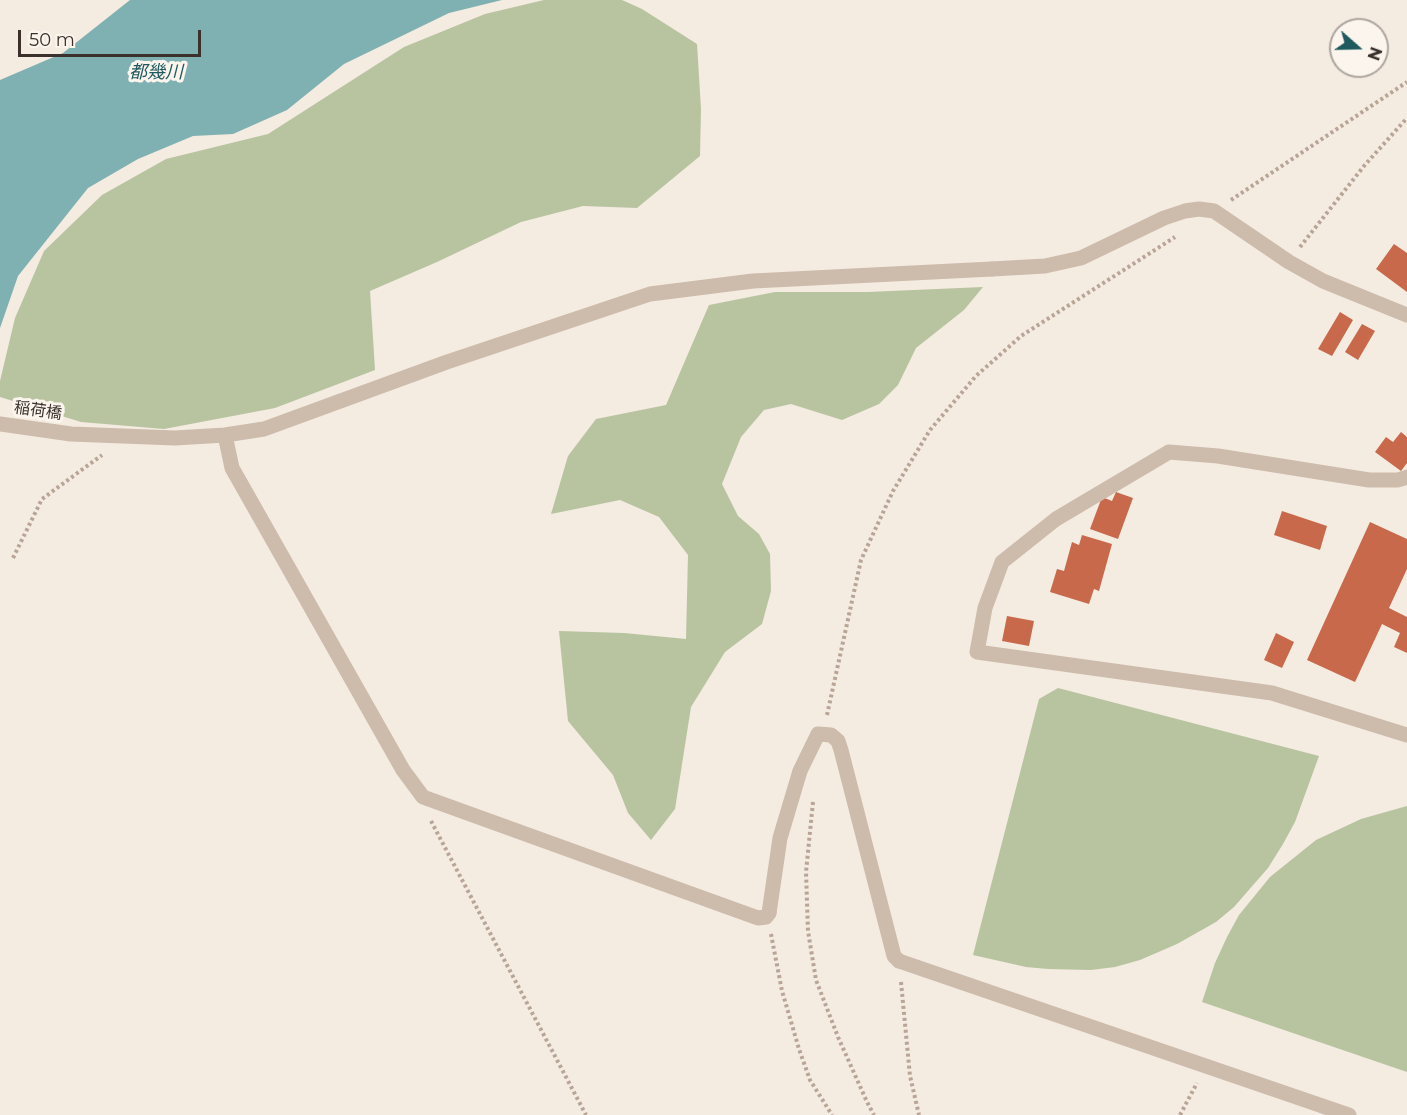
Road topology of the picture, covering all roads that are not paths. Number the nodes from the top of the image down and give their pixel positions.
1 (1407, 315) edge
2 (0, 424) edge
3 (225, 435) junction
4 (1407, 477) edge
5 (1407, 735) edge
6 (1349, 1115) edge

1 - 3 street, 稲荷橋
2 - 3 street, 稲荷橋
3 - 6 street
4 - 5 street

